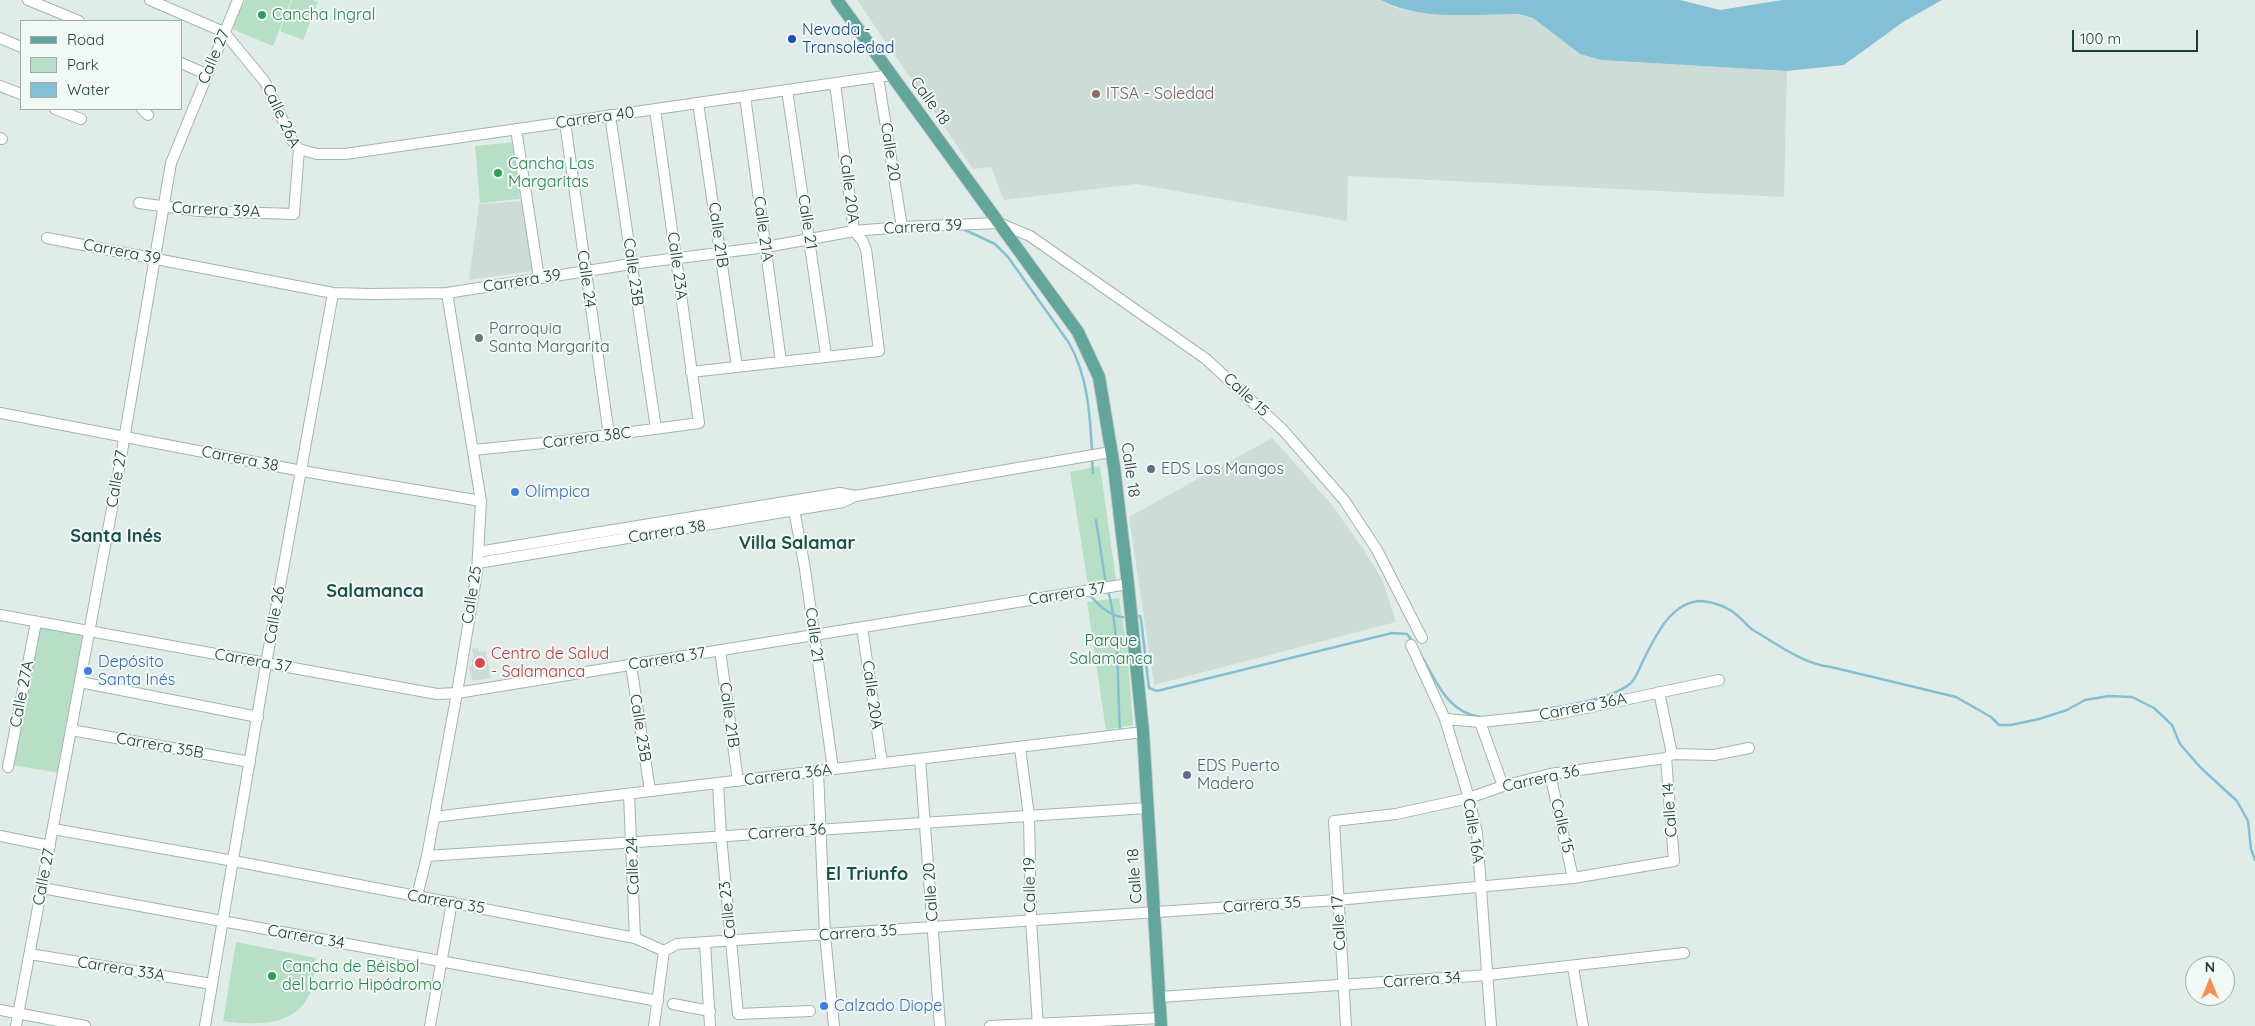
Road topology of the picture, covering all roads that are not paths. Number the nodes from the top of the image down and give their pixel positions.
1 (28, 0) edge
2 (150, 0) edge
3 (238, 0) edge
4 (837, 0) edge
5 (77, 20) edge
6 (224, 32) junction
7 (0, 38) edge
8 (20, 47) edge
9 (182, 63) edge
10 (206, 74) junction
11 (891, 75) junction
12 (878, 77) junction
13 (835, 83) junction
14 (0, 86) edge
15 (787, 90) junction
16 (20, 94) edge
17 (744, 96) junction
18 (698, 103) junction
19 (655, 109) junction
20 (58, 110) edge
21 (610, 115) junction
22 (81, 119) dead end
23 (565, 122) junction
24 (516, 129) junction
25 (299, 150) junction
26 (139, 203) dead end
27 (164, 208) junction
28 (294, 214) joint
29 (999, 224) junction
30 (902, 227) junction
31 (854, 231) junction
32 (47, 238) dead end
33 (810, 240) junction
34 (766, 247) junction
35 (721, 252) junction
36 (675, 258) junction
37 (155, 259) junction
38 (631, 264) junction
39 (585, 271) junction
40 (539, 278) junction
41 (333, 293) junction
42 (447, 293) junction
43 (826, 355) junction
44 (781, 362) junction
45 (736, 368) junction
46 (691, 372) junction
47 (0, 413) edge
48 (699, 423) joint
49 (656, 429) junction
50 (609, 435) junction
51 (124, 436) junction
52 (473, 450) junction
53 (1111, 452) junction
54 (302, 471) junction
55 (482, 501) junction
56 (794, 506) junction
57 (608, 536) junction
58 (478, 552) junction
59 (478, 563) junction
60 (1128, 584) junction
61 (0, 615) edge
62 (36, 622) junction
63 (862, 627) junction
64 (90, 632) junction
65 (814, 635) junction
66 (1422, 638) dead end
67 (1411, 645) dead end
68 (720, 650) junction
69 (266, 664) junction
70 (630, 665) junction
71 (1719, 680) dead end
72 (80, 682) junction
73 (1660, 692) junction
74 (457, 693) junction
75 (258, 717) junction
76 (1445, 719) junction
77 (1480, 722) junction
78 (71, 730) junction
79 (1143, 732) junction
80 (1018, 747) junction
81 (1749, 748) dead end
82 (1669, 756) junction
83 (920, 759) junction
84 (250, 762) junction
85 (882, 763) junction
86 (8, 767) dead end
87 (833, 769) junction
88 (818, 771) junction
89 (1550, 774) junction
90 (738, 781) junction
91 (718, 783) junction
92 (1503, 786) junction
93 (650, 791) junction
94 (629, 794) junction
95 (1469, 798) junction
96 (1147, 808) junction
97 (1029, 816) junction
98 (434, 817) junction
99 (1334, 821) joint
100 (926, 823) junction
101 (53, 829) junction
102 (820, 830) junction
103 (0, 836) edge
104 (721, 836) junction
105 (632, 842) junction
106 (50, 846) junction
107 (427, 856) junction
108 (234, 861) junction
109 (1674, 861) joint
110 (1573, 878) junction
111 (1480, 887) junction
112 (42, 888) junction
113 (416, 896) junction
114 (1337, 900) junction
115 (452, 902) junction
116 (1154, 913) junction
117 (1031, 920) junction
118 (224, 922) junction
119 (933, 928) junction
120 (825, 935) junction
121 (635, 938) junction
122 (731, 940) junction
123 (705, 943) junction
124 (664, 951) junction
125 (1684, 953) dead end
126 (30, 954) junction
127 (442, 962) junction
128 (1573, 967) junction
129 (1488, 974) junction
130 (212, 984) junction
131 (1343, 986) junction
132 (1160, 998) junction
133 (658, 1001) junction
134 (672, 1004) dead end
135 (0, 1010) edge
136 (710, 1011) junction
137 (810, 1011) dead end
138 (19, 1014) junction
139 (760, 1014) junction
140 (1161, 1022) edge
141 (1038, 1024) edge
142 (16, 1026) edge
143 (85, 1026) edge
144 (205, 1026) edge
145 (430, 1026) edge
146 (654, 1026) edge
147 (710, 1026) edge
148 (761, 1026) edge
149 (834, 1026) edge
150 (940, 1026) edge
151 (990, 1026) edge
152 (1346, 1026) edge
153 (1491, 1026) edge
154 (1583, 1026) edge

1 - 5 street
2 - 6 street
3 - 6 street, Calle 27
4 - 11 main road, Calle 18
6 - 10 street, Calle 27
6 - 25 street, Calle 26A
7 - 8 street
9 - 10 street
10 - 27 street, Calle 27
11 - 12 street, Carrera 40
11 - 29 main road, Calle 18
12 - 13 street, Carrera 40
12 - 30 street, Calle 20
13 - 15 street, Carrera 40
13 - 31 street, Calle 20A
14 - 16 street
15 - 17 street, Carrera 40
15 - 33 street, Calle 21
17 - 18 street, Carrera 40
17 - 34 street, Calle 21A
18 - 19 street, Carrera 40
18 - 35 street, Calle 21B
19 - 21 street, Carrera 40
19 - 36 street, Calle 23A
20 - 22 street
21 - 23 street, Carrera 40
21 - 38 street, Calle 23B
23 - 24 street, Carrera 40
23 - 39 street, Calle 24
24 - 25 street, Carrera 40
24 - 40 street
25 - 28 street, Calle 26A
26 - 27 street, Carrera 39A
27 - 28 street, Carrera 39A
27 - 37 street, Calle 27
29 - 30 street, Carrera 39
29 - 53 main road, Calle 18
29 - 66 street, Calle 15
30 - 31 street, Carrera 39
31 - 33 street, Carrera 39
31 - 43 street, Calle 20A
32 - 37 street, Carrera 39
33 - 34 street, Carrera 39
33 - 43 street, Calle 21
34 - 35 street, Carrera 39
34 - 44 street, Calle 21A
35 - 36 street, Carrera 39
35 - 45 street, Calle 21B
36 - 38 street, Carrera 39
36 - 46 street, Calle 23A
37 - 41 street, Carrera 39
37 - 51 street, Calle 27
38 - 39 street, Carrera 39
38 - 49 street, Calle 23B
39 - 40 street, Carrera 39
39 - 50 street, Calle 24
40 - 42 street, Carrera 39
41 - 42 street, Carrera 39
41 - 54 street, Calle 26
42 - 52 street, Calle 25
43 - 44 street
44 - 45 street
45 - 46 street
46 - 48 street, Calle 23A
47 - 51 street, Carrera 38
48 - 49 street, Carrera 38C
49 - 50 street, Carrera 38C
50 - 52 street, Carrera 38C
51 - 54 street, Carrera 38
51 - 64 street, Calle 27
52 - 55 street, Calle 25
53 - 56 street, Carrera 38
53 - 60 main road, Calle 18
54 - 55 street, Carrera 38
54 - 69 street, Calle 26
55 - 58 street, Calle 25
56 - 57 street, Carrera 38
56 - 65 street, Calle 21
57 - 58 street, Carrera 38
57 - 59 street, Carrera 38
58 - 59 street, Calle 25
59 - 74 street, Calle 25
60 - 63 street, Carrera 37
60 - 79 main road, Calle 18
61 - 62 street, Carrera 37
62 - 64 street, Carrera 37
62 - 86 street, Calle 27A
63 - 65 street, Carrera 37
63 - 85 street, Calle 20A
64 - 69 street, Carrera 37
64 - 72 street, Calle 27
65 - 68 street, Carrera 37
65 - 87 street, Calle 21
67 - 76 street, Calle 16A
68 - 70 street, Carrera 37
68 - 90 street, Calle 21B
69 - 74 street, Carrera 37
69 - 75 street, Calle 26
70 - 74 street, Carrera 37
70 - 93 street, Calle 23B
71 - 73 street, Carrera 36A
72 - 75 street
72 - 78 street, Calle 27
73 - 77 street, Carrera 36A
73 - 82 street, Calle 14
74 - 98 street, Calle 25
75 - 84 street, Calle 26
76 - 77 street, Carrera 36A
76 - 95 street, Calle 16A
77 - 92 street
78 - 84 street, Carrera 35B
78 - 101 street, Calle 27
79 - 80 street, Carrera 36A
79 - 96 main road, Calle 18
80 - 83 street, Carrera 36A
80 - 97 street, Calle 19
81 - 82 street, Carrera 36
82 - 89 street, Carrera 36
82 - 109 street, Calle 14
83 - 85 street, Carrera 36A
83 - 100 street, Calle 20
84 - 108 street, Calle 26
85 - 87 street, Carrera 36A
87 - 88 street, Carrera 36A
88 - 90 street, Carrera 36A
88 - 102 street
89 - 92 street, Carrera 36
89 - 110 street, Calle 15
90 - 91 street, Carrera 36A
91 - 93 street, Carrera 36A
91 - 104 street, Calle 23
92 - 95 street, Carrera 36
93 - 94 street, Carrera 36A
94 - 98 street, Carrera 36A
94 - 105 street, Calle 24
95 - 99 street, Carrera 36
95 - 111 street, Calle 16A
96 - 97 street, Carrera 36
96 - 116 main road, Calle 18
97 - 100 street, Carrera 36
97 - 117 street, Calle 19
98 - 107 street, Calle 25
99 - 114 street, Calle 17
100 - 102 street, Carrera 36
100 - 119 street, Calle 20
101 - 106 street, Calle 27
101 - 108 street, Carrera 35
102 - 104 street, Carrera 36
102 - 120 street
103 - 106 street
104 - 105 street, Carrera 36
104 - 122 street, Calle 23
105 - 107 street, Carrera 36
105 - 121 street, Calle 24
106 - 112 street, Calle 27
107 - 113 street, Calle 25
108 - 113 street, Carrera 35
108 - 118 street, Calle 26
109 - 110 street, Carrera 35
110 - 111 street, Carrera 35
111 - 114 street, Carrera 35
111 - 129 street, Calle 16A
112 - 118 street, Carrera 34
112 - 126 street, Calle 27
113 - 115 street, Carrera 35
114 - 116 street, Carrera 35
114 - 131 street, Calle 17
115 - 121 street, Carrera 35
115 - 127 street
116 - 117 street, Carrera 35
116 - 132 main road, Calle 18
117 - 119 street, Carrera 35
117 - 141 street, Calle 19
118 - 127 street, Carrera 34
118 - 130 street, Calle 26
119 - 120 street, Carrera 35
119 - 150 street, Calle 20
120 - 122 street, Carrera 35
120 - 149 street
121 - 124 street, Carrera 35
122 - 123 street, Carrera 35
122 - 139 street, Calle 23
123 - 124 street, Carrera 35
123 - 136 street
124 - 133 street
125 - 128 street, Carrera 34
126 - 130 street, Carrera 33A
126 - 138 street, Calle 27
127 - 133 street, Carrera 34
127 - 145 street
128 - 129 street, Carrera 34
128 - 154 street
129 - 131 street, Carrera 34
129 - 153 street, Calle 16A
130 - 144 street, Calle 26
131 - 132 street, Carrera 34
131 - 152 street, Calle 17
132 - 140 main road, Calle 18
133 - 146 street
134 - 136 street
135 - 138 street
136 - 147 street
137 - 139 street, Calle 23
138 - 142 street, Calle 27
138 - 143 street
139 - 148 street
140 - 141 street
141 - 151 street

